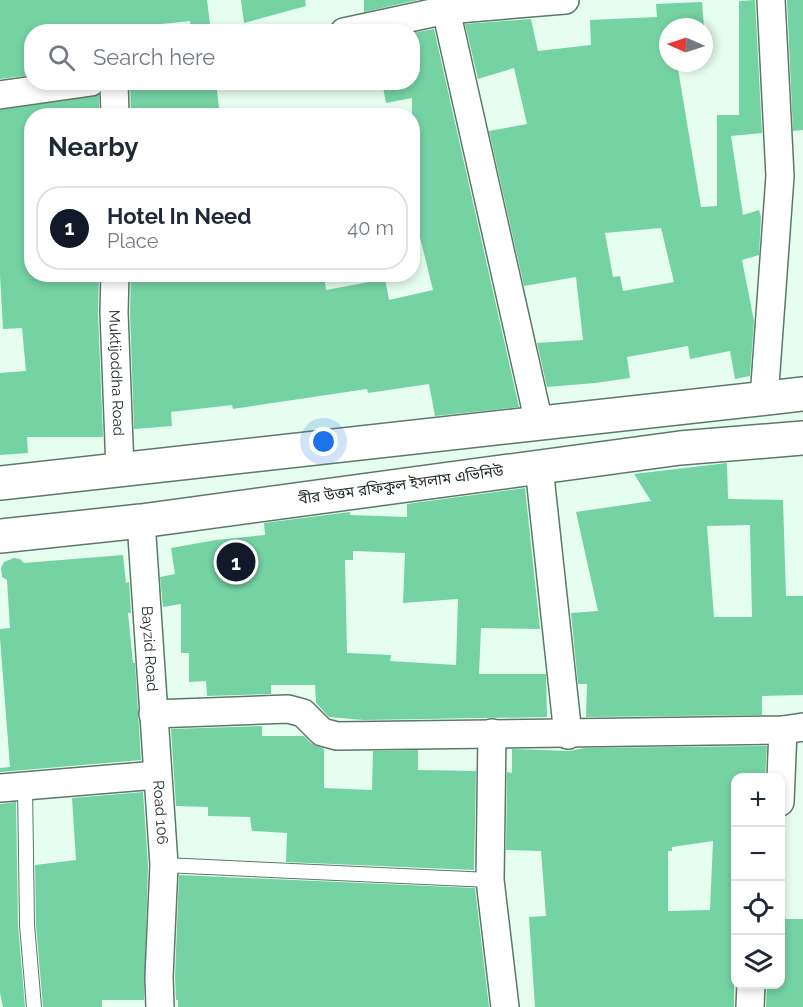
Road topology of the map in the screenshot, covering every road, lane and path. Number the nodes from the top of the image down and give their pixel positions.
1 (565, 0) edge
2 (771, 0) edge
3 (446, 10) junction
4 (381, 24) edge
5 (35, 90) edge
6 (114, 90) edge
7 (0, 95) edge
8 (115, 108) edge
9 (115, 282) edge
10 (803, 394) edge
11 (764, 399) junction
12 (539, 423) junction
13 (803, 438) edge
14 (539, 466) junction
15 (120, 470) junction
16 (0, 483) edge
17 (141, 521) junction
18 (0, 536) edge
19 (153, 714) junction
20 (793, 729) edge
21 (492, 733) junction
22 (568, 735) junction
23 (785, 774) edge
24 (157, 775) junction
25 (13, 787) edge
26 (164, 865) junction
27 (490, 880) junction
28 (751, 989) edge
29 (34, 1007) edge
30 (160, 1007) edge
31 (505, 1007) edge
32 (750, 1007) edge

1 - 3 street
2 - 11 street
3 - 4 street
3 - 12 street
5 - 7 street
6 - 8 street
9 - 15 street, Muktijoddha Road
10 - 11 main road
11 - 12 main road
12 - 15 main road
13 - 14 main road, বীর উত্তম রফিকুল ইসলাম এভিনিউ
14 - 17 main road, বীর উত্তম রফিকুল ইসলাম এভিনিউ
14 - 22 street
15 - 16 main road
17 - 18 main road, বীর উত্তম রফিকুল ইসলাম এভিনিউ
17 - 19 street, Bayzid Road
19 - 21 street
19 - 24 street, Bayzid Road
20 - 22 street
20 - 23 street
21 - 22 street
21 - 27 street
24 - 25 street, Road 106
24 - 26 street, Road 106
25 - 29 lane
26 - 27 lane
26 - 30 street, Road 106
27 - 31 street
28 - 32 street

